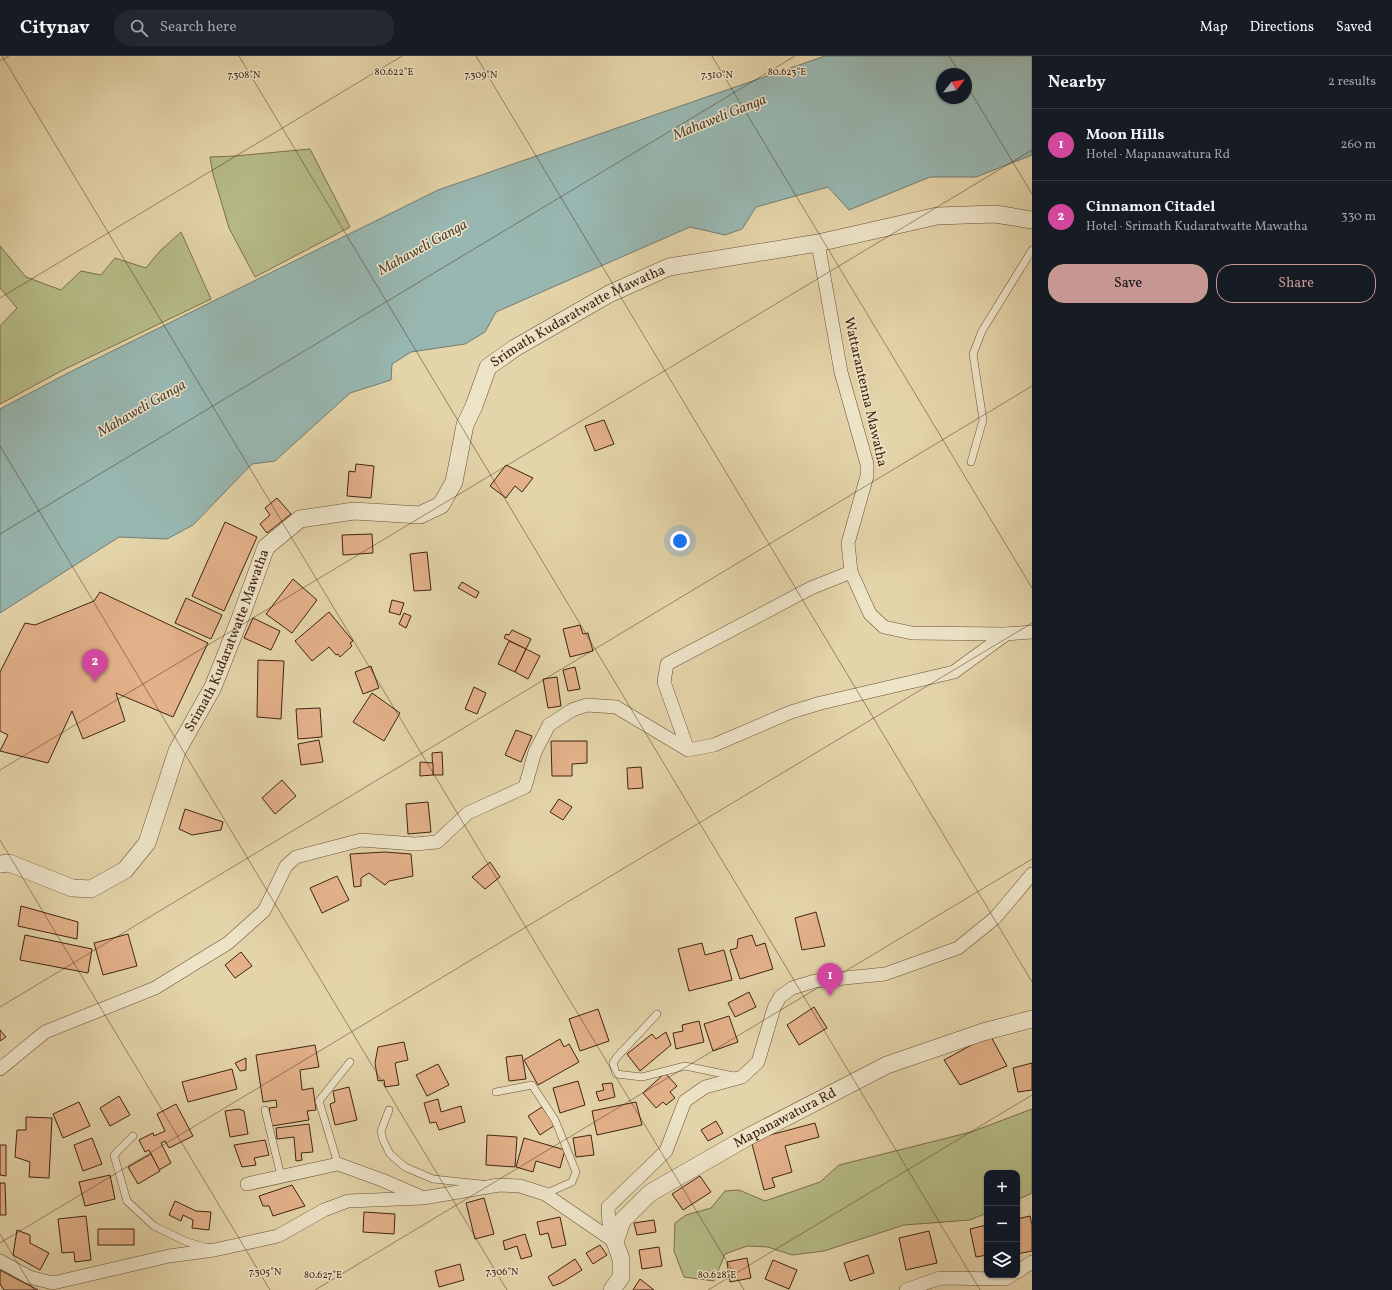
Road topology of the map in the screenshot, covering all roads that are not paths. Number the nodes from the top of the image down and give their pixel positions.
1 (1032, 220) edge
2 (818, 243) junction
3 (1032, 250) edge
4 (971, 462) dead end
5 (851, 572) junction
6 (1032, 632) edge
7 (1006, 634) junction
8 (688, 750) junction
9 (0, 864) edge
10 (1032, 874) edge
11 (657, 1014) dead end
12 (1032, 1019) edge
13 (350, 1062) dead end
14 (0, 1070) edge
15 (742, 1077) junction
16 (496, 1092) dead end
17 (265, 1110) dead end
18 (389, 1110) dead end
19 (132, 1136) dead end
20 (338, 1164) junction
21 (280, 1176) junction
22 (247, 1184) dead end
23 (499, 1185) junction
24 (545, 1194) junction
25 (423, 1198) junction
26 (615, 1242) junction
27 (214, 1250) junction
28 (0, 1261) edge
29 (1032, 1262) edge
30 (1020, 1270) edge
31 (1007, 1278) edge
32 (612, 1290) edge
33 (906, 1290) edge

1 - 2 street, Srimath Kudaratwatte Mawatha
2 - 5 street, Wattarantenna Mawatha
2 - 9 street, Srimath Kudaratwatte Mawatha
3 - 4 lane
5 - 7 street, Wattarantenna Mawatha
5 - 8 street
6 - 7 street, Wattarantenna Mawatha
7 - 8 street
8 - 14 street
10 - 15 street
11 - 15 lane
12 - 26 street, Mapanawatura Rd
13 - 20 lane
15 - 26 street
16 - 24 lane
17 - 21 lane
18 - 23 lane
19 - 27 lane
20 - 21 street
20 - 25 street
21 - 22 street
23 - 24 street
23 - 25 street
24 - 26 street
25 - 27 street
26 - 32 street
27 - 28 street
29 - 30 street
31 - 33 street

